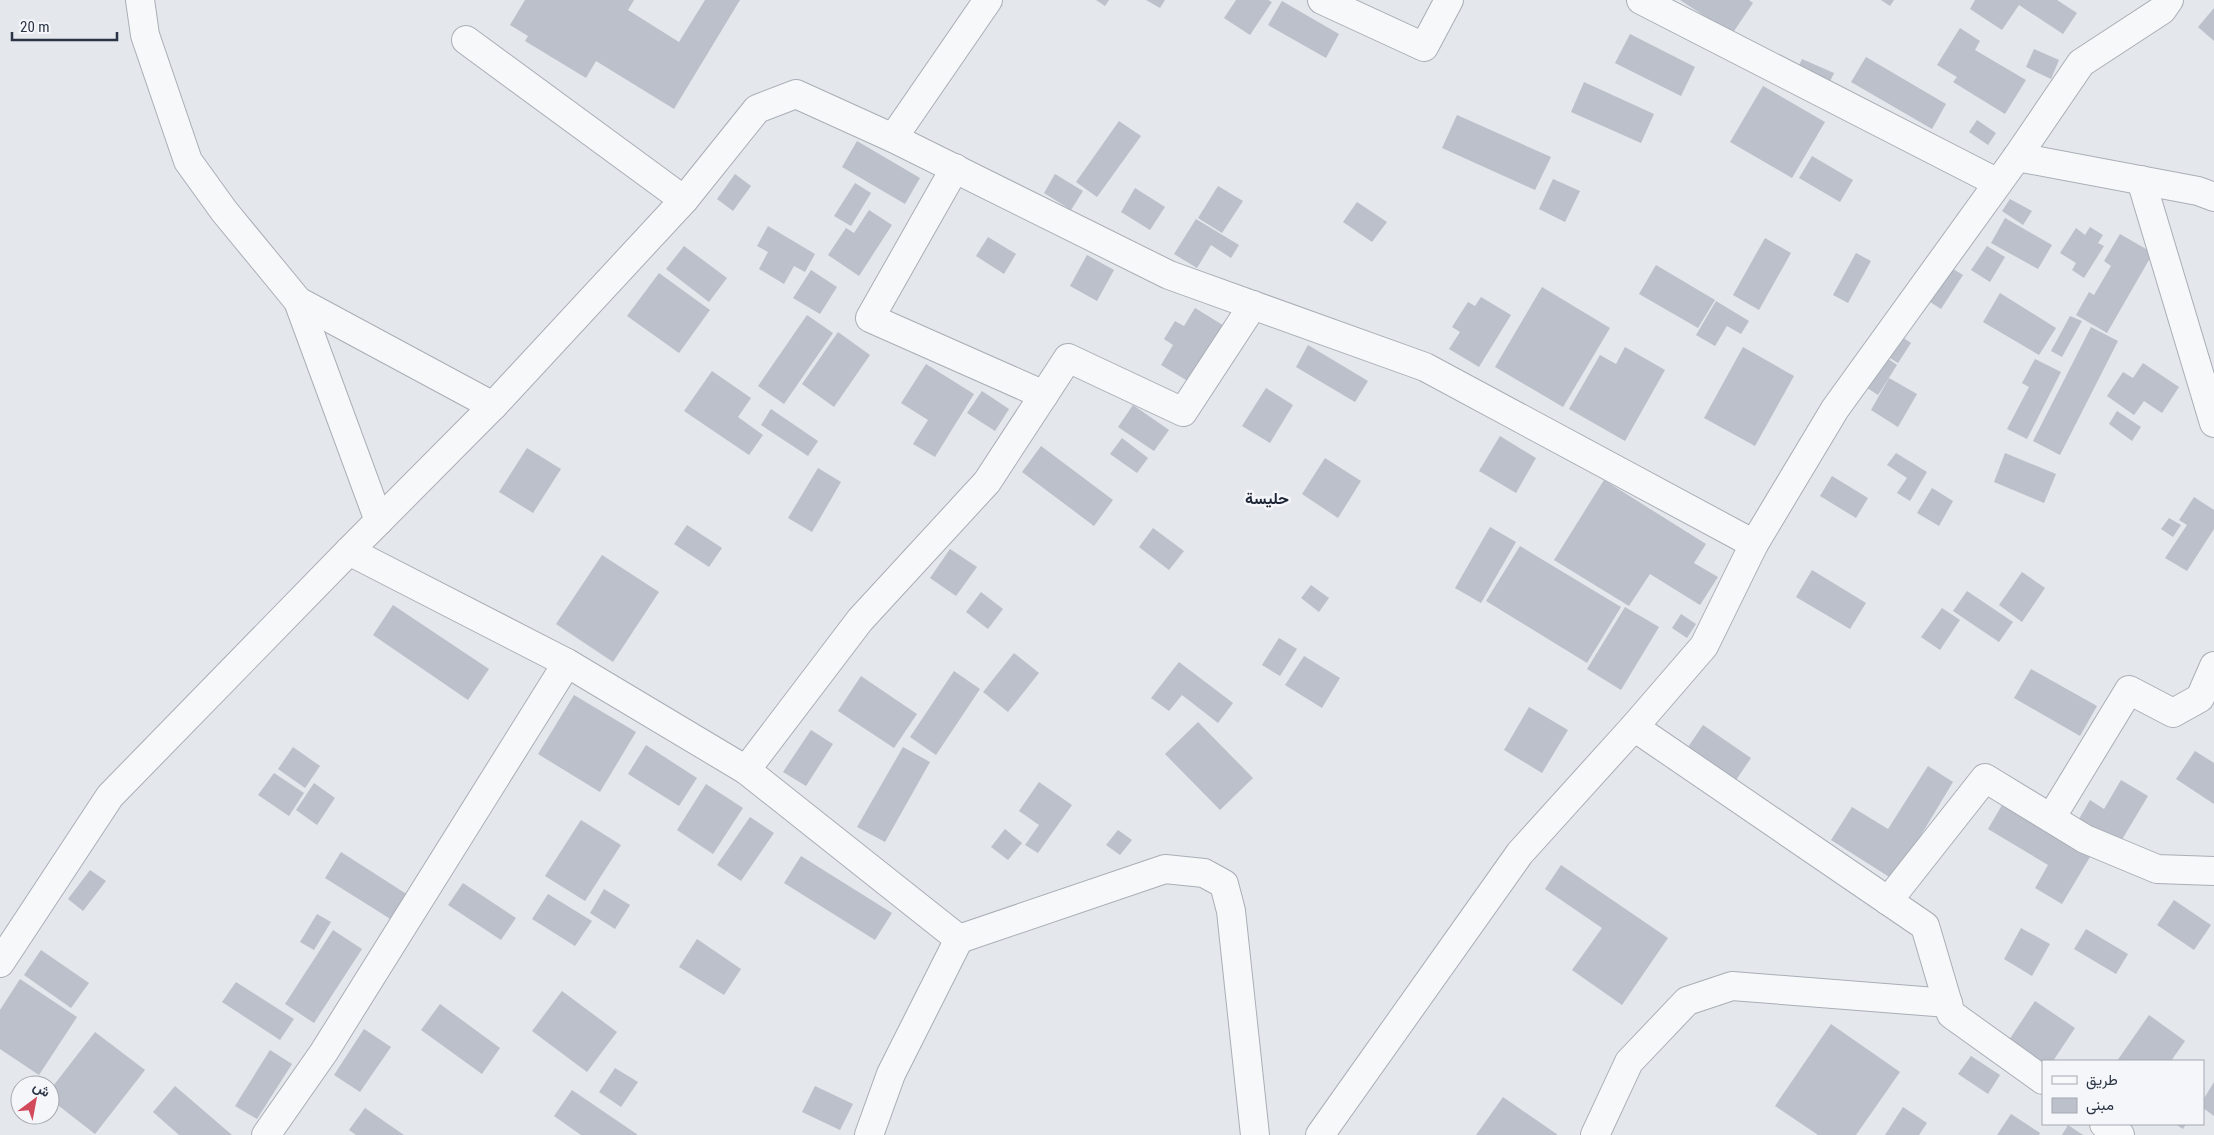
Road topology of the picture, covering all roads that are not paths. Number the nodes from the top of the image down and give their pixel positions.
1 (140, 0) edge
2 (988, 0) edge
3 (1322, 0) edge
4 (1449, 0) edge
5 (1641, 0) edge
6 (2169, 0) edge
7 (466, 40) dead end
8 (893, 138) junction
9 (2016, 157) junction
10 (955, 168) junction
11 (2141, 180) junction
12 (1998, 183) junction
13 (2214, 197) edge
14 (684, 200) junction
15 (298, 300) junction
16 (1253, 305) junction
17 (1044, 395) junction
18 (493, 406) junction
19 (2214, 423) edge
20 (379, 521) junction
21 (1754, 544) junction
22 (349, 551) junction
23 (567, 663) junction
24 (2214, 666) edge
25 (1634, 727) junction
26 (746, 770) junction
27 (2050, 818) junction
28 (2214, 871) edge
29 (1888, 901) junction
30 (959, 939) junction
31 (0, 963) edge
32 (1948, 1003) junction
33 (2042, 1079) edge
34 (2105, 1125) edge
35 (266, 1135) edge
36 (869, 1135) edge
37 (1254, 1135) edge
38 (1320, 1135) edge
39 (1595, 1135) edge
40 (2120, 1135) edge

1 - 15 street
2 - 8 street
3 - 4 street
5 - 12 street
6 - 9 street
7 - 14 street
8 - 10 street
8 - 14 street
9 - 11 street
9 - 12 street
10 - 16 street
10 - 17 street
11 - 13 street
11 - 19 street
12 - 21 street
14 - 18 street
15 - 18 street
15 - 20 street
16 - 17 street
16 - 21 street
17 - 26 street
18 - 20 street
20 - 22 street
21 - 25 street
22 - 23 street
22 - 31 street
23 - 26 street
23 - 35 street
24 - 27 street
25 - 29 street
25 - 38 street
26 - 30 street
27 - 28 street
27 - 29 street
29 - 32 street
30 - 36 street
30 - 37 street
32 - 33 street
32 - 39 street
34 - 40 street

